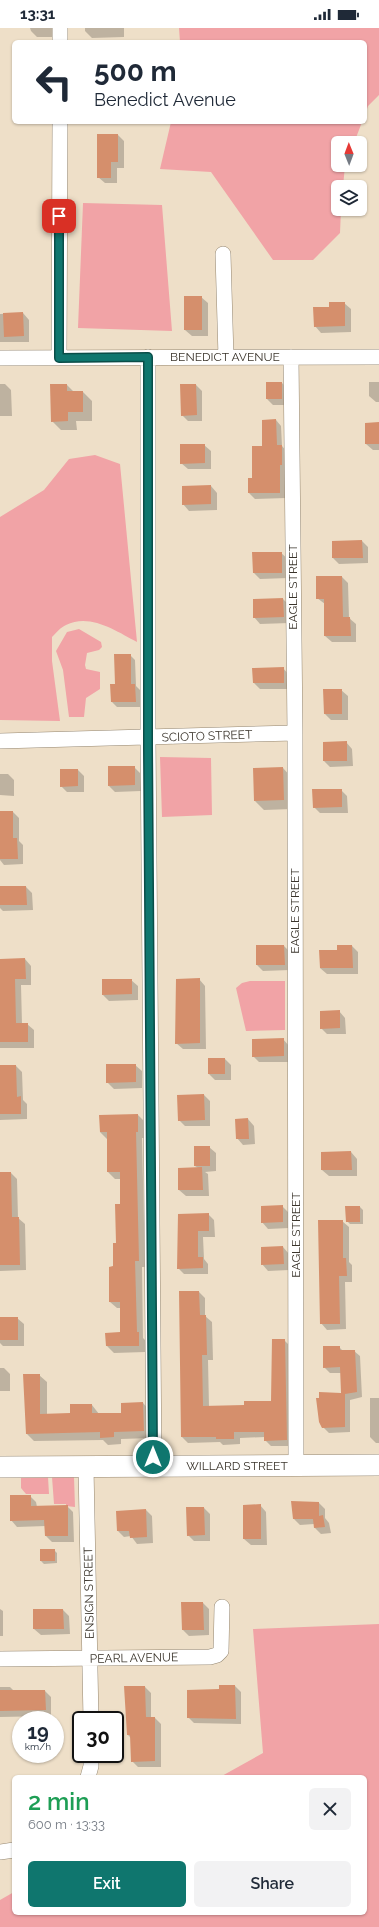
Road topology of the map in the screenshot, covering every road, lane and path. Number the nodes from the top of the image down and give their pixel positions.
1 (60, 28) edge
2 (60, 40) edge
3 (60, 124) edge
4 (222, 254) dead end
5 (291, 356) junction
6 (148, 357) junction
7 (226, 357) junction
8 (379, 357) edge
9 (0, 358) edge
10 (59, 358) junction
11 (294, 733) junction
12 (148, 738) junction
13 (0, 741) edge
14 (379, 1465) edge
15 (154, 1466) junction
16 (296, 1466) junction
17 (0, 1467) edge
18 (86, 1467) junction
19 (222, 1607) dead end
20 (0, 1659) edge
21 (90, 1659) junction
22 (91, 1711) edge
23 (91, 1763) edge
24 (89, 1775) edge
25 (12, 1850) edge
26 (0, 1852) edge

1 - 2 street
3 - 10 street
4 - 7 street
5 - 7 street, BENEDICT AVENUE
5 - 8 street, BENEDICT AVENUE
5 - 11 street, EAGLE STREET
6 - 7 street, BENEDICT AVENUE
6 - 10 street, BENEDICT AVENUE
6 - 12 street
9 - 10 street, BENEDICT AVENUE
11 - 12 street, SCIOTO STREET
11 - 16 street, EAGLE STREET
12 - 13 street, SCIOTO STREET
12 - 15 street
14 - 16 street, WILLARD STREET
15 - 16 street, WILLARD STREET
15 - 18 street, WILLARD STREET
17 - 18 street, WILLARD STREET
18 - 21 street, ENSIGN STREET
19 - 21 street, PEARL AVENUE
20 - 21 street, PEARL AVENUE
21 - 22 street, ENSIGN STREET
23 - 24 street
25 - 26 street

